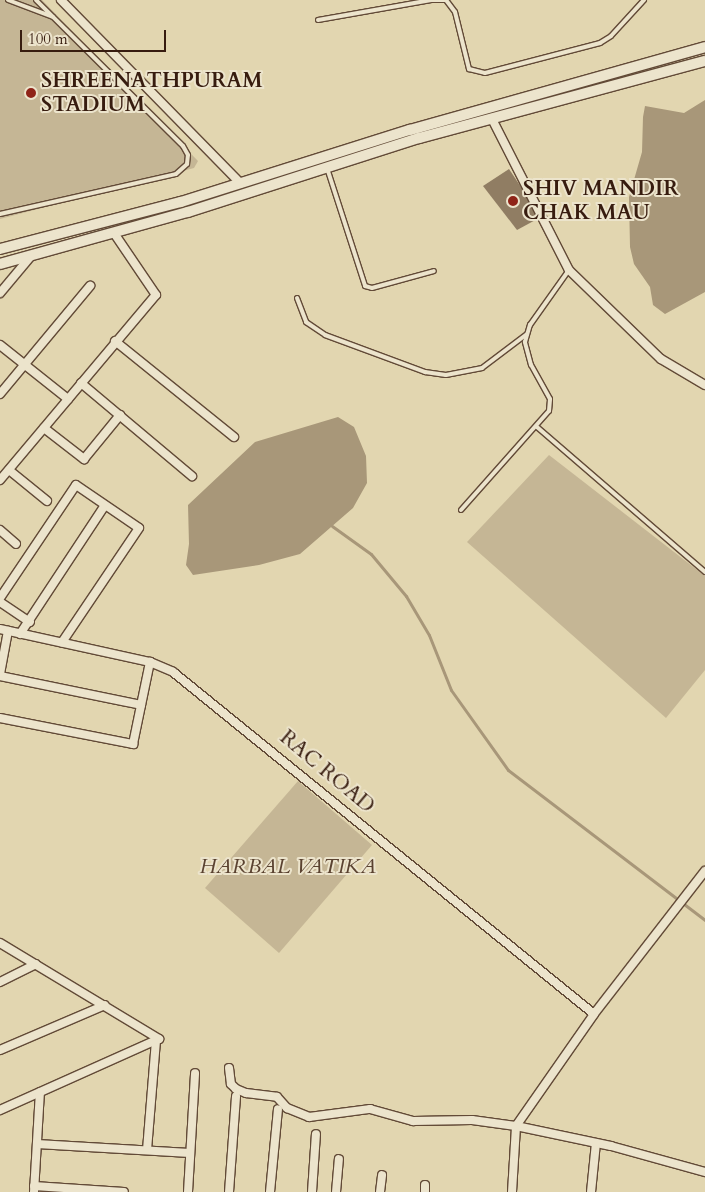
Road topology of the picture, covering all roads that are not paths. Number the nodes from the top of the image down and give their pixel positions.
1 (8, 0) edge
2 (36, 0) edge
3 (61, 0) edge
4 (644, 0) edge
5 (55, 18) junction
6 (318, 20) dead end
7 (705, 47) edge
8 (705, 61) edge
9 (492, 119) junction
10 (326, 166) junction
11 (241, 184) junction
12 (0, 214) edge
13 (114, 233) junction
14 (0, 249) edge
15 (31, 256) junction
16 (0, 264) edge
17 (568, 270) junction
18 (434, 271) dead end
19 (90, 286) dead end
20 (0, 293) edge
21 (297, 298) dead end
22 (526, 334) junction
23 (115, 341) junction
24 (0, 345) edge
25 (25, 365) junction
26 (81, 382) junction
27 (705, 385) edge
28 (0, 394) edge
29 (68, 399) junction
30 (120, 415) junction
31 (537, 427) junction
32 (44, 428) junction
33 (234, 437) dead end
34 (9, 470) junction
35 (192, 476) dead end
36 (0, 480) edge
37 (47, 501) dead end
38 (105, 505) junction
39 (461, 510) dead end
40 (0, 530) edge
41 (16, 544) dead end
42 (705, 572) edge
43 (0, 600) edge
44 (30, 622) junction
45 (0, 629) edge
46 (8, 631) junction
47 (20, 634) junction
48 (62, 642) junction
49 (150, 662) junction
50 (0, 675) edge
51 (141, 705) junction
52 (0, 718) edge
53 (705, 872) edge
54 (0, 943) edge
55 (36, 964) junction
56 (0, 982) edge
57 (104, 1005) junction
58 (594, 1014) junction
59 (156, 1041) junction
60 (0, 1050) edge
61 (229, 1068) dead end
62 (195, 1074) dead end
63 (40, 1092) junction
64 (236, 1096) dead end
65 (278, 1108) dead end
66 (0, 1110) edge
67 (516, 1126) junction
68 (316, 1134) dead end
69 (596, 1143) junction
70 (37, 1144) junction
71 (147, 1150) junction
72 (190, 1153) junction
73 (339, 1159) dead end
74 (705, 1172) edge
75 (382, 1175) dead end
76 (34, 1189) edge
77 (124, 1192) edge
78 (188, 1192) edge
79 (229, 1192) edge
80 (270, 1192) edge
81 (312, 1192) edge
82 (336, 1192) edge
83 (380, 1192) edge
84 (512, 1192) edge
85 (591, 1192) edge

1 - 5 lane
2 - 5 lane
3 - 11 street
4 - 6 lane
5 - 12 lane
7 - 11 street
8 - 9 street
9 - 10 street
9 - 17 street
10 - 13 street
10 - 18 lane
11 - 14 street
13 - 15 street
13 - 23 street
15 - 16 street
15 - 20 street
17 - 22 lane
17 - 27 street
19 - 25 street
21 - 22 lane
22 - 31 lane
23 - 26 street
23 - 33 street
24 - 25 street
25 - 28 street
25 - 29 street
26 - 29 street
26 - 30 street
29 - 32 street
30 - 32 street
30 - 35 street
31 - 39 lane
31 - 42 lane
32 - 34 street
34 - 36 street
34 - 37 street
38 - 43 street
38 - 44 street
38 - 48 street
40 - 41 street
43 - 44 street
44 - 47 street
45 - 46 street, RAC ROAD
46 - 47 street, RAC ROAD
46 - 50 street
47 - 48 street, RAC ROAD
48 - 49 street, RAC ROAD
49 - 51 street
49 - 58 street, RAC ROAD
50 - 51 street
51 - 52 street
53 - 58 street
54 - 55 street
55 - 56 street
55 - 57 street
57 - 59 street
57 - 60 street
58 - 67 street
59 - 63 street
59 - 71 street
61 - 67 street
62 - 72 street
63 - 66 street
63 - 70 street
64 - 79 street
65 - 80 street
67 - 69 street
67 - 84 street
68 - 81 street
69 - 74 street
69 - 85 street
70 - 71 street
70 - 76 street
71 - 72 street
72 - 78 street
73 - 82 street
75 - 83 street
76 - 77 street

